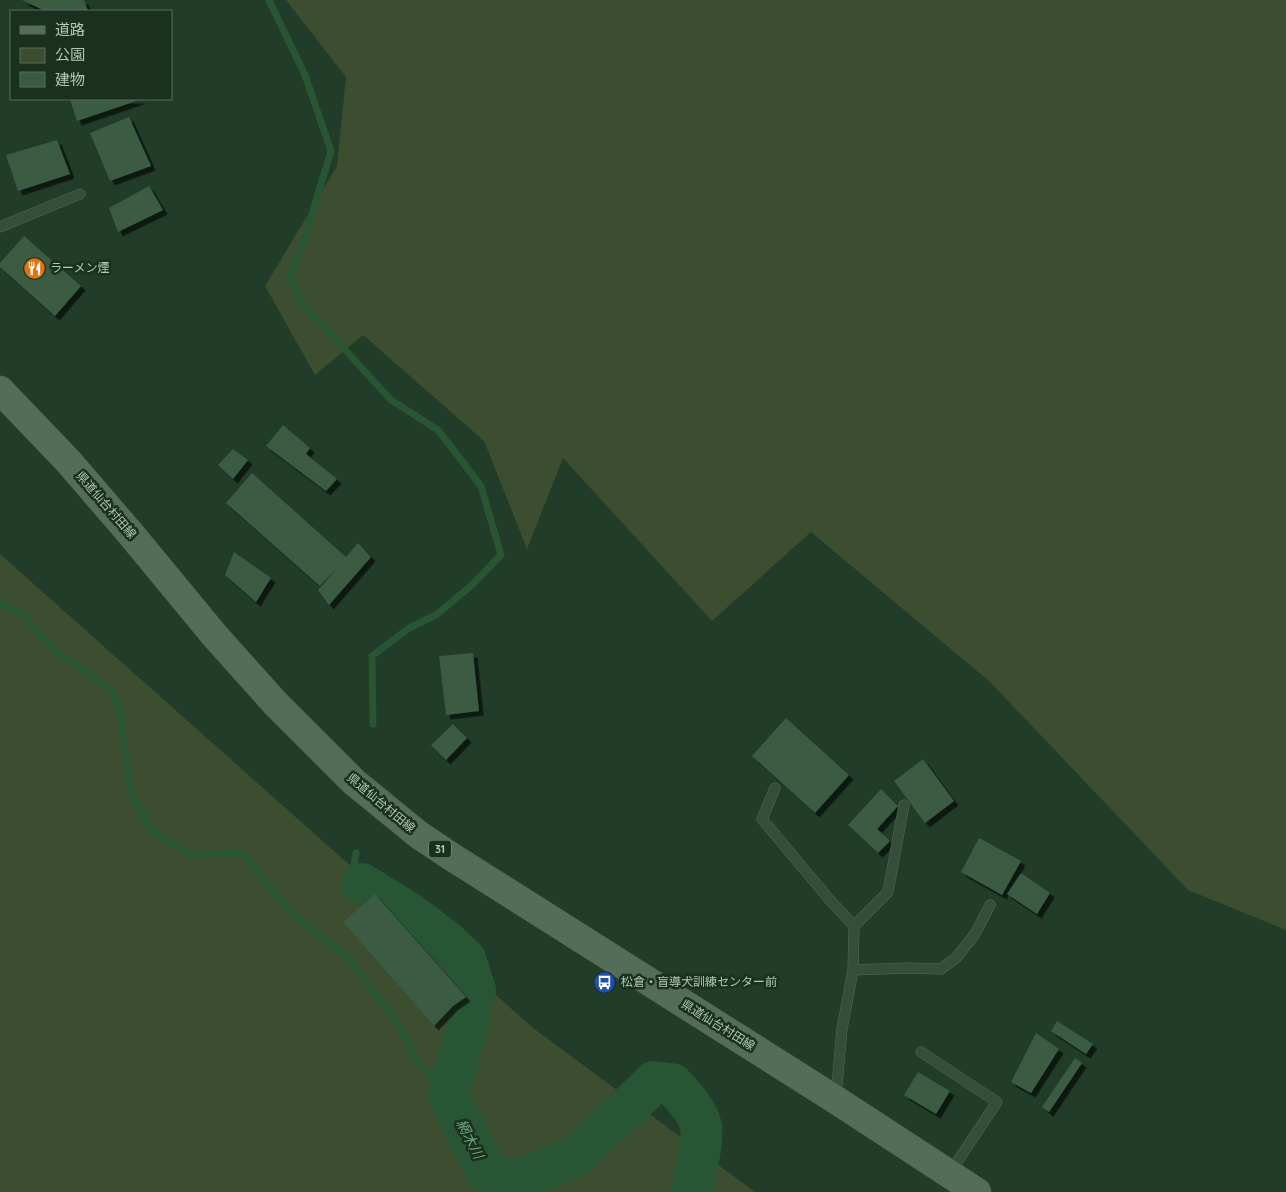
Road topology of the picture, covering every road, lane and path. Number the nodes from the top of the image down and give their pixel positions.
1 (80, 194) dead end
2 (0, 227) edge
3 (0, 390) edge
4 (776, 788) dead end
5 (904, 805) dead end
6 (990, 905) dead end
7 (854, 926) junction
8 (852, 970) junction
9 (921, 1052) dead end
10 (836, 1100) junction
11 (949, 1174) junction
12 (976, 1192) edge

1 - 2 lane
3 - 10 main road, 県道仙台村田線 / 31
4 - 7 lane
5 - 7 lane
6 - 8 lane
7 - 8 lane
8 - 10 lane
9 - 11 lane
10 - 11 main road, 県道仙台村田線 / 31
11 - 12 main road, 県道仙台村田線 / 31

